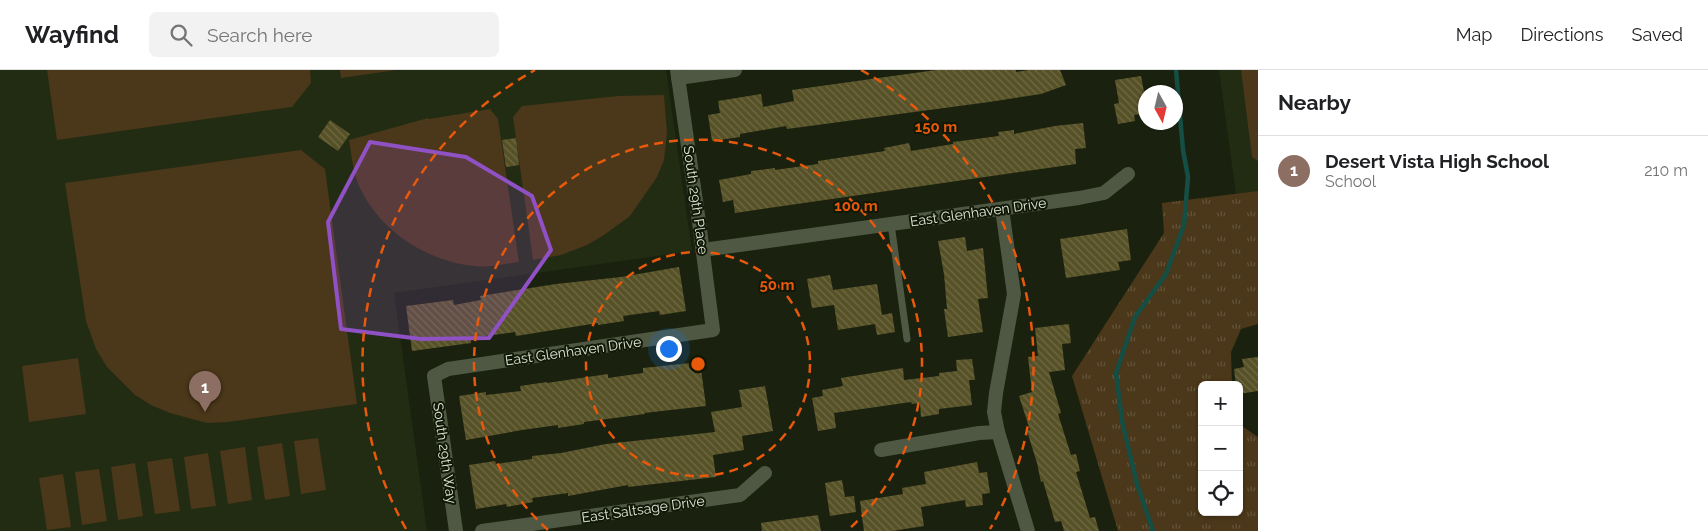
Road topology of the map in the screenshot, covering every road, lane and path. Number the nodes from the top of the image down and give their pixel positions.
1 (734, 70) edge
2 (678, 74) edge
3 (1128, 174) dead end
4 (1002, 209) junction
5 (891, 224) junction
6 (703, 250) junction
7 (713, 330) joint
8 (907, 339) dead end
9 (434, 376) joint
10 (998, 432) junction
11 (881, 450) dead end
12 (765, 473) dead end
13 (456, 531) edge
14 (482, 531) edge
15 (1028, 531) edge

1 - 2 street
2 - 6 street, South 29th Place
3 - 4 street, East Glenhaven Drive
4 - 5 street, East Glenhaven Drive
4 - 10 street
5 - 6 street, East Glenhaven Drive
5 - 8 lane
6 - 7 street, South 29th Place
7 - 9 street, East Glenhaven Drive
9 - 13 street, South 29th Way
10 - 11 street
10 - 15 street
12 - 14 street, East Saltsage Drive

